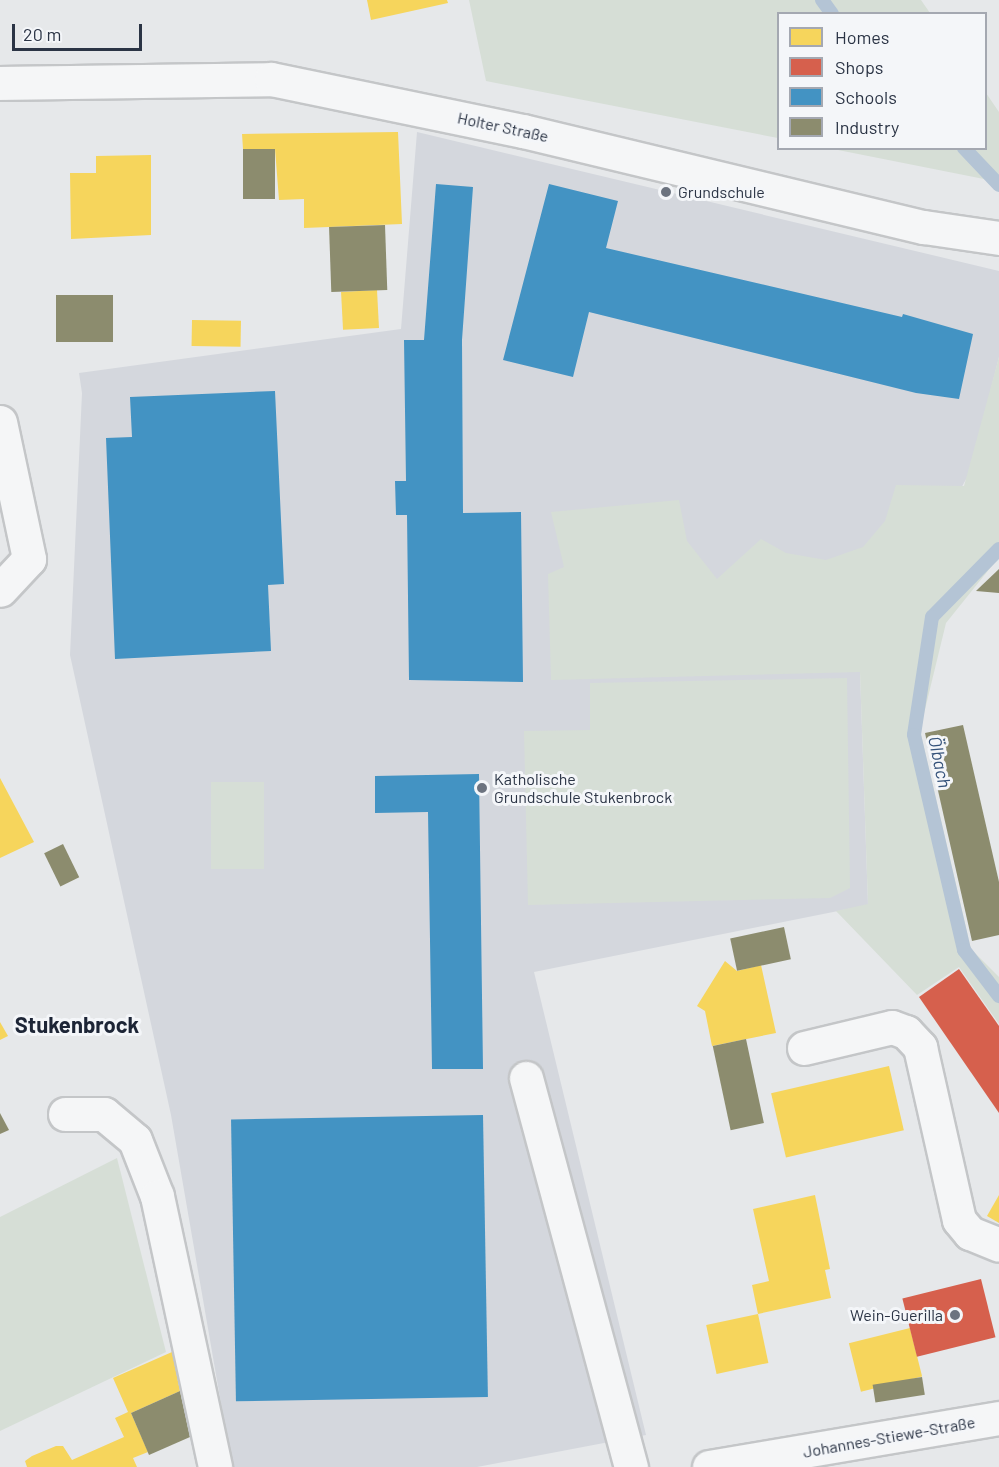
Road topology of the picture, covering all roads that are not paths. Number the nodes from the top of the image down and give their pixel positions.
1 (0, 83) edge
2 (999, 238) edge
3 (0, 422) edge
4 (0, 590) edge
5 (804, 1048) dead end
6 (526, 1078) dead end
7 (65, 1114) dead end
8 (999, 1245) edge
9 (999, 1418) edge
10 (215, 1467) edge
11 (631, 1467) edge
12 (709, 1467) edge

1 - 2 street, Holter Straße
3 - 4 street
5 - 8 street
6 - 11 street
7 - 10 street
9 - 12 street, Johannes-Stiewe-Straße

